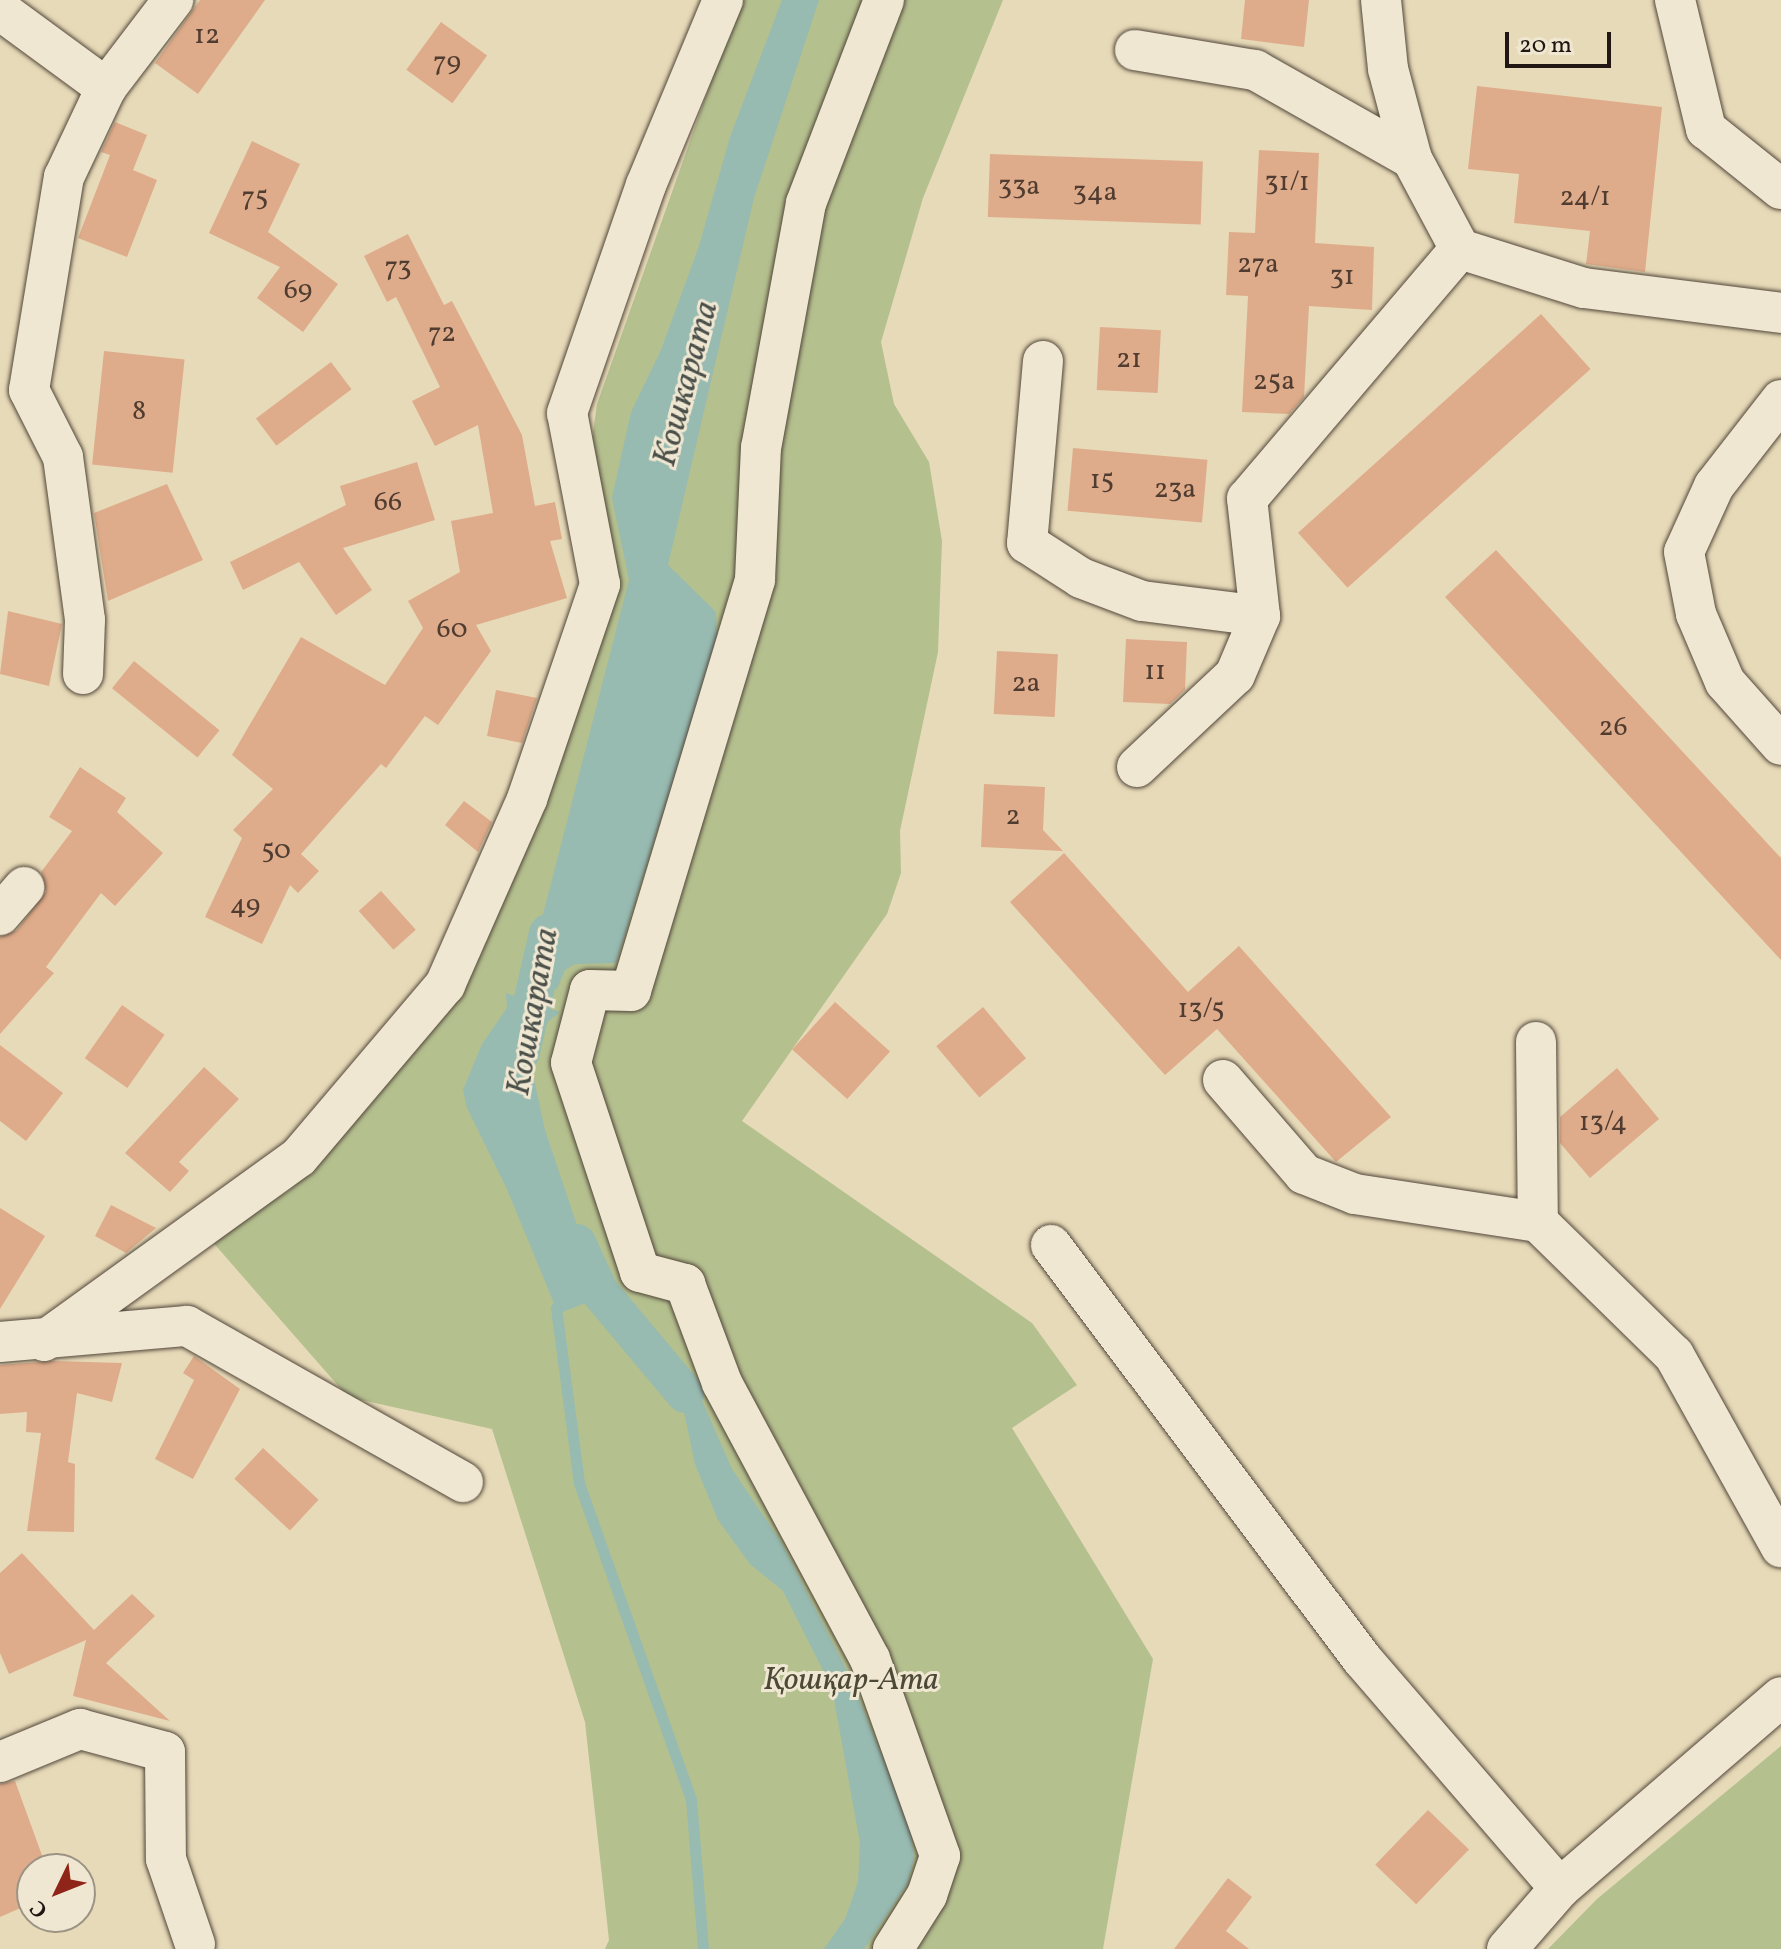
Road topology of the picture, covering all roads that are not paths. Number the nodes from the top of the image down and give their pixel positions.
1 (173, 0) edge
2 (723, 0) edge
3 (884, 0) edge
4 (1381, 0) edge
5 (1675, 0) edge
6 (0, 10) edge
7 (1135, 50) dead end
8 (106, 88) junction
9 (1412, 159) junction
10 (1781, 189) edge
11 (1460, 249) junction
12 (1781, 313) edge
13 (1043, 361) dead end
14 (14, 389) edge
15 (1781, 400) edge
16 (1260, 616) junction
17 (83, 674) dead end
18 (1781, 745) edge
19 (1137, 767) dead end
20 (1536, 1042) dead end
21 (1223, 1080) dead end
22 (1538, 1222) junction
23 (1051, 1245) dead end
24 (44, 1341) junction
25 (0, 1342) edge
26 (463, 1482) dead end
27 (1781, 1547) edge
28 (1781, 1697) edge
29 (1743, 1728) junction
30 (1781, 1742) edge
31 (0, 1762) edge
32 (1560, 1888) junction
33 (195, 1944) dead end
34 (893, 1949) edge
35 (1507, 1949) edge

1 - 8 street
2 - 24 street
3 - 34 street
4 - 9 street
5 - 10 street
6 - 8 street
7 - 9 street
8 - 14 street
9 - 11 street
11 - 12 street
11 - 16 street
13 - 16 street
14 - 17 street
15 - 18 street
16 - 19 street
20 - 22 street
21 - 22 street
22 - 27 street
23 - 32 street
24 - 25 street
24 - 26 street
28 - 29 street
29 - 30 street
29 - 32 street
31 - 33 street
32 - 35 street

